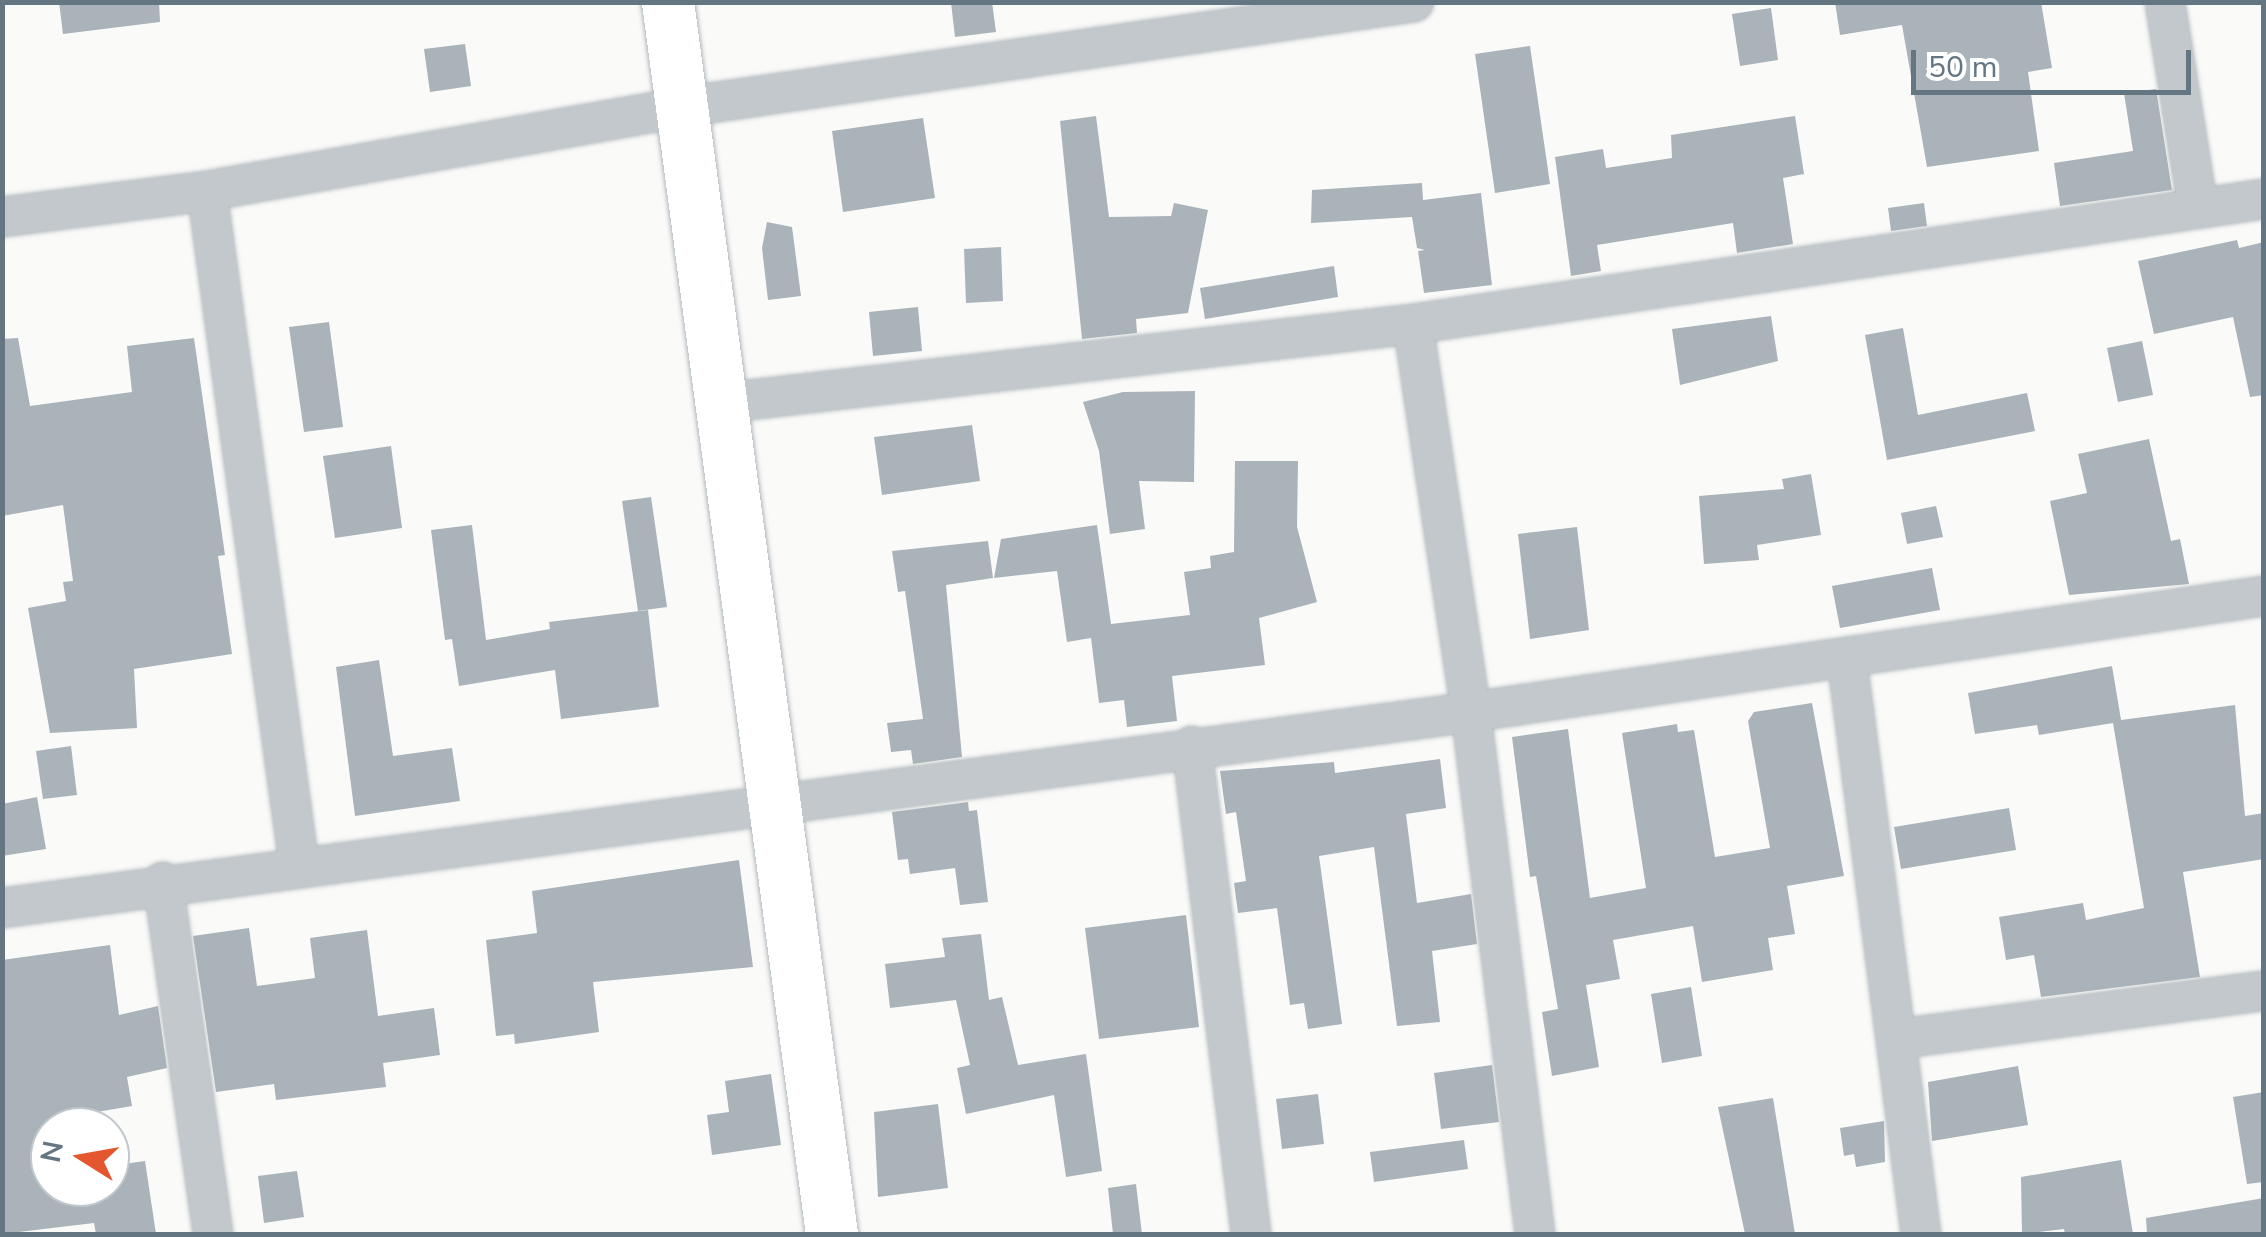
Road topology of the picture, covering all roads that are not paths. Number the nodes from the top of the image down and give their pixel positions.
1 (668, 2) edge
2 (1414, 2) edge
3 (2165, 2) edge
4 (682, 107) junction
5 (208, 190) junction
6 (2264, 199) edge
7 (2198, 207) junction
8 (2, 217) edge
9 (1413, 324) junction
10 (722, 403) junction
11 (2264, 596) edge
12 (1847, 658) junction
13 (1471, 712) junction
14 (1192, 746) junction
15 (774, 802) junction
16 (300, 864) junction
17 (163, 882) junction
18 (2, 908) edge
19 (2264, 991) edge
20 (1896, 1039) junction
21 (212, 1234) edge
22 (832, 1234) edge
23 (1251, 1234) edge
24 (1535, 1234) edge
25 (1921, 1234) edge

1 - 4 street
2 - 4 street
3 - 7 street
4 - 5 street
4 - 10 street
5 - 8 street
5 - 16 street
6 - 7 street
7 - 9 street
9 - 10 street
9 - 13 street
10 - 15 street
11 - 12 street
12 - 13 street
12 - 20 street
13 - 14 street
13 - 24 street
14 - 15 street
14 - 23 street
15 - 16 street
15 - 22 street
16 - 17 street
17 - 18 street
17 - 21 street
19 - 20 street
20 - 25 street

